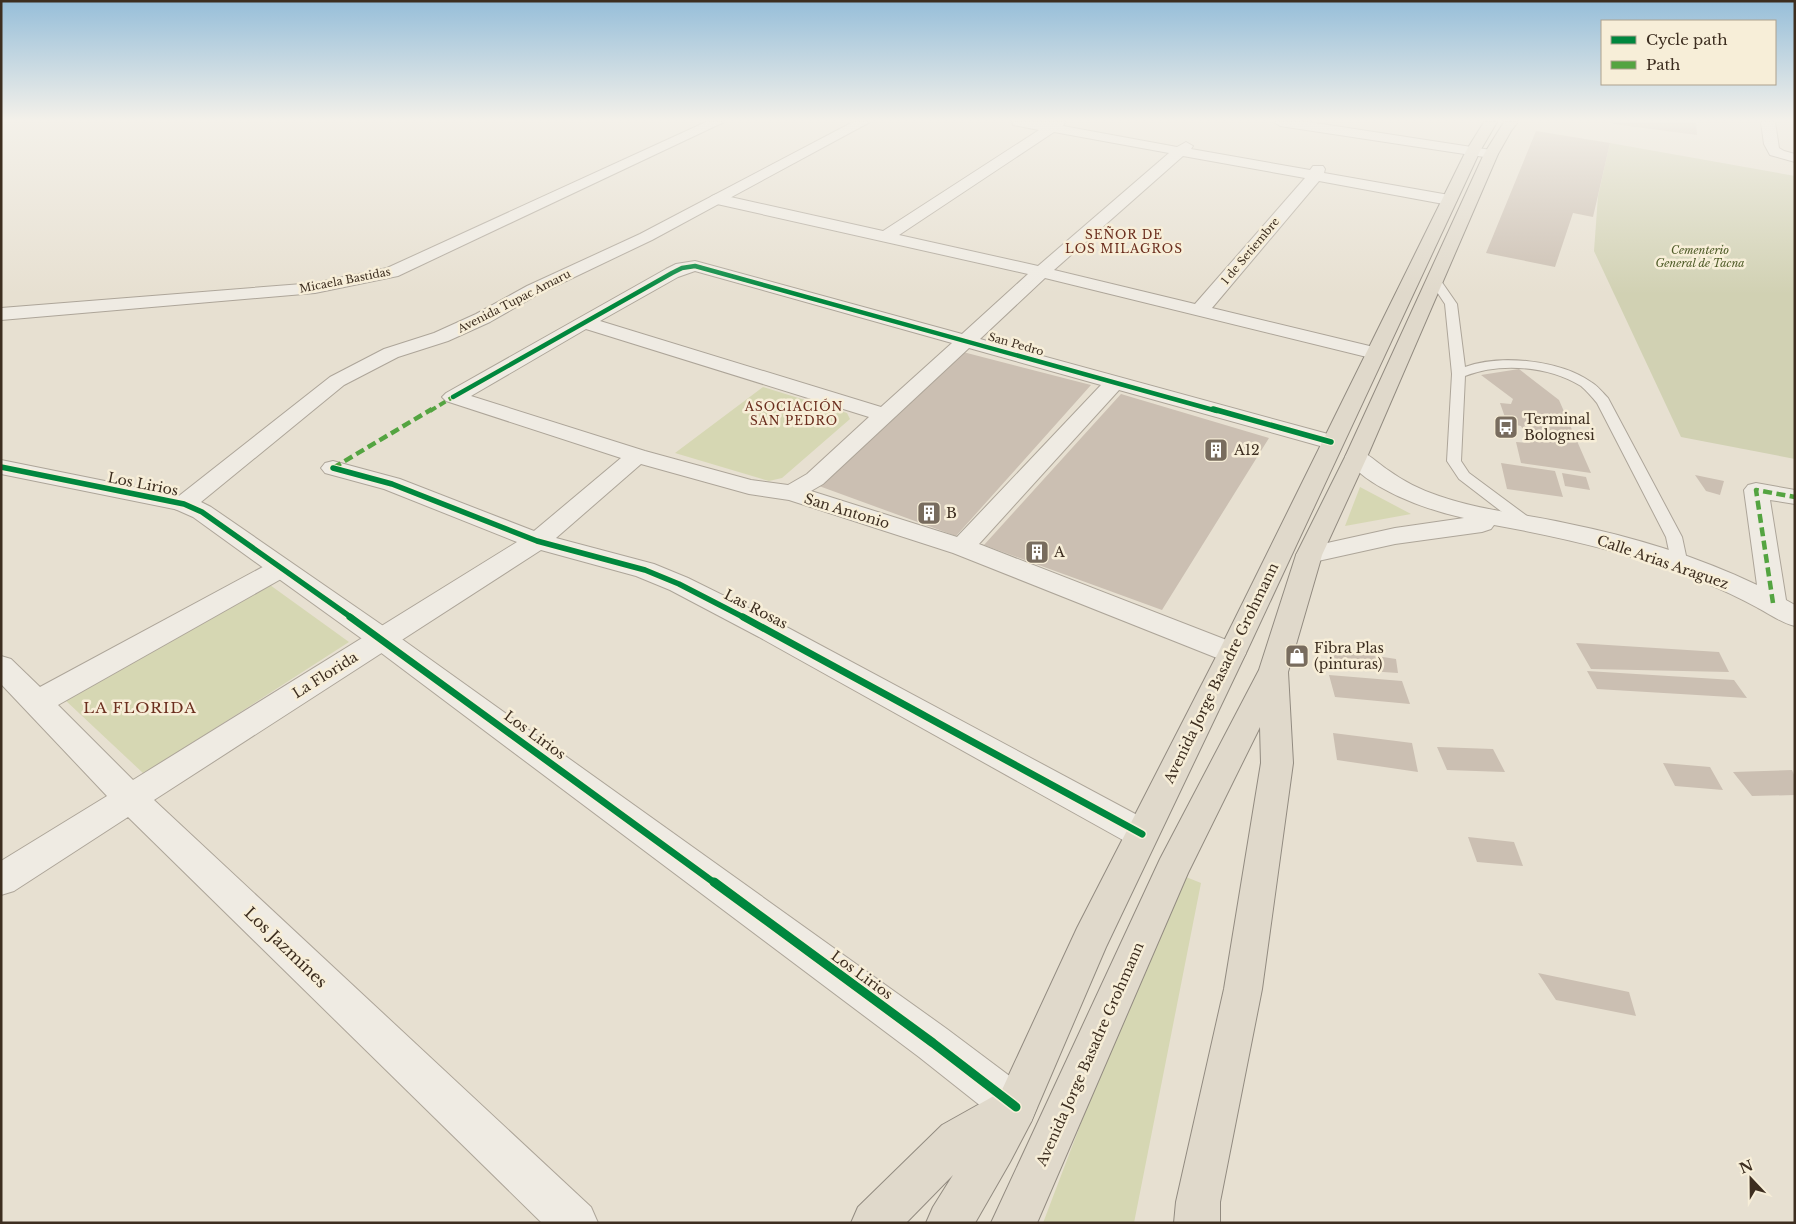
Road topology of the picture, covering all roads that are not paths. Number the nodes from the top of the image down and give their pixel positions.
1 (594, 179) edge
2 (756, 179) edge
3 (973, 179) edge
4 (1147, 179) edge
5 (1303, 179) edge
6 (1384, 179) edge
7 (1462, 179) edge
8 (1472, 179) edge
9 (1450, 196) junction
10 (718, 199) junction
11 (885, 237) junction
12 (1041, 272) junction
13 (1435, 280) junction
14 (1200, 310) junction
15 (1, 314) edge
16 (586, 324) junction
17 (965, 340) junction
18 (1374, 353) junction
19 (1459, 374) junction
20 (1115, 382) junction
21 (884, 416) junction
22 (1331, 442) junction
23 (637, 456) junction
24 (1356, 458) junction
25 (1, 467) edge
26 (333, 468) dead end
27 (792, 494) junction
28 (1795, 497) edge
29 (184, 504) junction
30 (1525, 522) junction
31 (537, 541) junction
32 (962, 547) junction
33 (1309, 555) junction
34 (1680, 565) junction
35 (281, 568) junction
36 (1773, 603) junction
37 (1795, 616) edge
38 (382, 639) junction
39 (1232, 653) junction
40 (1, 666) edge
41 (1274, 670) junction
42 (37, 703) junction
43 (130, 798) junction
44 (1142, 834) junction
45 (1, 880) edge
46 (1016, 1107) junction
47 (575, 1223) edge
48 (874, 1223) edge
49 (949, 1223) edge
50 (1014, 1223) edge
51 (1197, 1223) edge

1 - 15 street, Micaela Bastidas
2 - 10 street, Avenida Tupac Amaru
3 - 11 street
4 - 12 street
5 - 14 street, 1 de Setiembre
6 - 9 street
7 - 9 highway, Avenida Jorge Basadre Grohmann
8 - 13 highway, Avenida Jorge Basadre Grohmann
9 - 18 highway, Avenida Jorge Basadre Grohmann
10 - 11 street
10 - 29 street, Avenida Tupac Amaru
11 - 12 street
12 - 14 street
12 - 17 street
13 - 19 lane
13 - 24 highway, Avenida Jorge Basadre Grohmann
14 - 18 street
16 - 17 street, San Pedro
16 - 21 street
16 - 23 street, San Antonio
17 - 20 street, San Pedro
17 - 21 street
18 - 22 highway, Avenida Jorge Basadre Grohmann
19 - 30 lane
19 - 34 lane
20 - 22 street, San Pedro
20 - 32 street
21 - 27 street
22 - 39 highway, Avenida Jorge Basadre Grohmann
23 - 27 street, San Antonio
23 - 31 street, La Florida
24 - 30 street, Calle Arias Araguez
24 - 33 highway, Avenida Jorge Basadre Grohmann
25 - 29 street, Los Lirios
26 - 31 street, Las Rosas
27 - 32 street, San Antonio
28 - 36 street
29 - 35 street, Los Lirios
30 - 33 street, Calle Arias Araguez
30 - 34 street, Calle Arias Araguez
31 - 38 street, La Florida
31 - 44 street, Las Rosas
32 - 39 street, San Antonio
33 - 41 highway, Avenida Jorge Basadre Grohmann
34 - 36 street, Calle Arias Araguez
35 - 38 street, Los Lirios
35 - 42 street
36 - 37 street, Calle Arias Araguez
38 - 43 street, La Florida
38 - 46 street, Los Lirios
39 - 44 highway, Avenida Jorge Basadre Grohmann
40 - 42 street, Los Jazmínes
41 - 50 highway, Avenida Jorge Basadre Grohmann
41 - 51 highway
42 - 43 street, Los Jazmínes
43 - 45 street, La Florida
43 - 47 street, Los Jazmínes
44 - 46 highway, Avenida Jorge Basadre Grohmann
46 - 48 highway
46 - 49 highway, Avenida Jorge Basadre Grohmann

